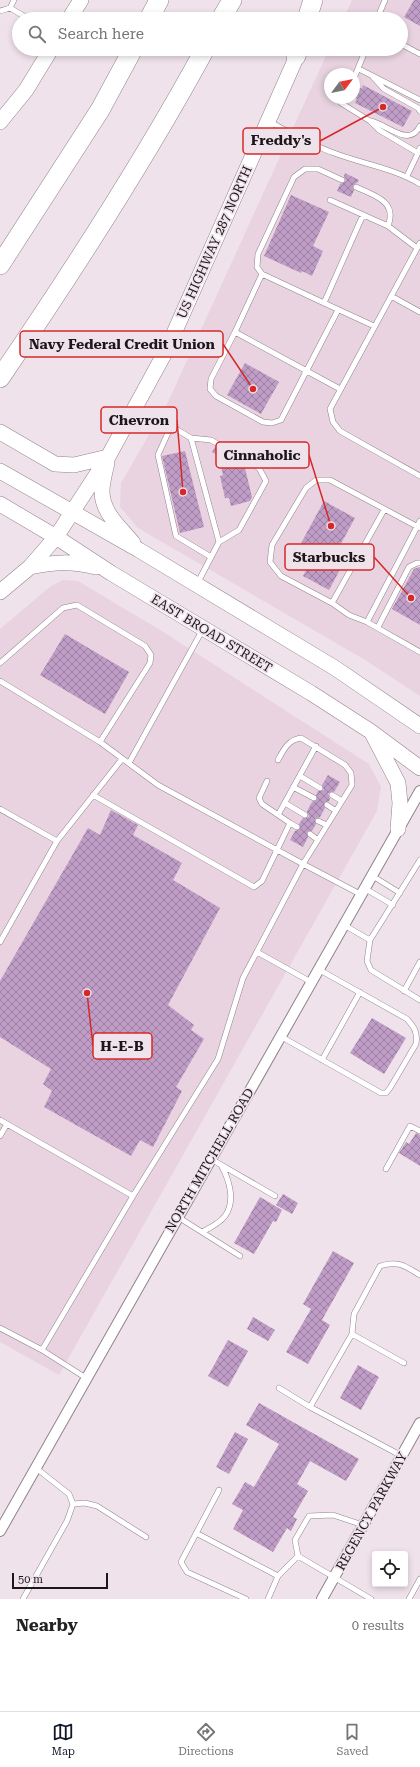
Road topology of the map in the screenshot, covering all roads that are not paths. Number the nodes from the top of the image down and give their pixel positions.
1 (14, 0) edge
2 (81, 0) edge
3 (159, 0) edge
4 (232, 0) edge
5 (313, 0) edge
6 (322, 0) edge
7 (385, 0) edge
8 (10, 8) junction
9 (0, 11) edge
10 (17, 12) edge
11 (73, 12) edge
12 (153, 12) edge
13 (225, 12) edge
14 (309, 12) edge
15 (317, 12) edge
16 (380, 12) edge
17 (408, 48) edge
18 (420, 54) edge
19 (47, 56) edge
20 (128, 56) edge
21 (201, 56) edge
22 (296, 56) edge
23 (364, 56) edge
24 (359, 68) edge
25 (360, 70) edge
26 (371, 76) junction
27 (420, 100) edge
28 (343, 104) edge
29 (420, 111) edge
30 (268, 120) junction
31 (370, 121) junction
32 (0, 122) edge
33 (420, 126) edge
34 (419, 150) edge
35 (407, 176) junction
36 (342, 180) dead end
37 (420, 184) edge
38 (356, 187) dead end
39 (330, 200) dead end
40 (363, 215) junction
41 (388, 226) junction
42 (419, 245) edge
43 (0, 265) edge
44 (262, 274) junction
45 (391, 296) junction
46 (324, 303) junction
47 (338, 310) junction
48 (420, 312) edge
49 (374, 326) junction
50 (235, 332) junction
51 (306, 372) junction
52 (0, 378) edge
53 (340, 389) junction
54 (136, 406) junction
55 (170, 426) junction
56 (0, 432) edge
57 (191, 438) junction
58 (108, 457) junction
59 (0, 471) edge
60 (420, 476) edge
61 (0, 504) edge
62 (384, 510) junction
63 (71, 512) junction
64 (420, 521) edge
65 (418, 527) edge
66 (56, 536) junction
67 (219, 542) junction
68 (139, 550) junction
69 (212, 557) junction
70 (420, 563) edge
71 (30, 567) junction
72 (104, 568) junction
73 (196, 586) junction
74 (0, 592) edge
75 (332, 603) junction
76 (367, 622) junction
77 (378, 627) junction
78 (204, 628) junction
79 (420, 652) edge
80 (0, 663) edge
81 (0, 681) edge
82 (420, 726) edge
83 (370, 731) junction
84 (100, 742) junction
85 (316, 746) junction
86 (122, 759) junction
87 (278, 760) dead end
88 (129, 763) junction
89 (420, 768) edge
90 (300, 776) junction
91 (267, 781) dead end
92 (294, 787) junction
93 (320, 788) dead end
94 (420, 791) edge
95 (93, 795) junction
96 (332, 795) dead end
97 (314, 798) dead end
98 (342, 800) junction
99 (284, 803) junction
100 (327, 805) dead end
101 (0, 809) edge
102 (336, 811) junction
103 (305, 814) dead end
104 (278, 815) junction
105 (318, 821) dead end
106 (290, 823) junction
107 (327, 825) junction
108 (298, 827) dead end
109 (398, 829) junction
110 (310, 834) dead end
111 (318, 840) junction
112 (56, 841) junction
113 (278, 849) junction
114 (420, 860) edge
115 (303, 864) junction
116 (371, 875) junction
117 (362, 891) junction
118 (400, 893) junction
119 (393, 905) junction
120 (343, 924) junction
121 (370, 940) junction
122 (0, 942) edge
123 (257, 952) junction
124 (420, 962) edge
125 (318, 969) junction
126 (311, 982) junction
127 (404, 991) junction
128 (360, 992) junction
129 (420, 1000) edge
130 (280, 1036) junction
131 (322, 1060) junction
132 (0, 1120) edge
133 (7, 1124) junction
134 (420, 1131) edge
135 (0, 1136) edge
136 (210, 1159) junction
137 (221, 1165) junction
138 (386, 1168) dead end
139 (133, 1196) junction
140 (275, 1196) dead end
141 (177, 1217) junction
142 (202, 1232) junction
143 (240, 1256) dead end
144 (420, 1275) edge
145 (0, 1328) edge
146 (352, 1334) junction
147 (42, 1350) junction
148 (404, 1363) dead end
149 (86, 1378) junction
150 (279, 1388) dead end
151 (310, 1407) junction
152 (420, 1423) edge
153 (402, 1456) junction
154 (35, 1467) junction
155 (219, 1490) dead end
156 (72, 1504) junction
157 (363, 1525) junction
158 (0, 1531) edge
159 (196, 1533) junction
160 (146, 1537) dead end
161 (298, 1556) junction
162 (278, 1576) junction
163 (334, 1578) junction
164 (420, 1579) edge
165 (23, 1599) edge
166 (246, 1599) edge
167 (268, 1599) edge
168 (322, 1599) edge
169 (371, 1599) edge
170 (409, 1599) edge

1 - 8 lane
2 - 11 main road
3 - 12 highway
4 - 13 highway
5 - 14 highway
6 - 15 main road
7 - 16 lane
8 - 9 lane
8 - 10 lane
17 - 18 lane
19 - 32 main road
20 - 43 highway
21 - 52 highway
22 - 30 main road, US HIGHWAY 287 NORTH
23 - 24 lane
25 - 26 lane
26 - 27 lane
26 - 29 lane
28 - 31 lane
30 - 35 lane
30 - 54 main road, US HIGHWAY 287 NORTH
31 - 33 lane
31 - 34 lane
34 - 35 lane
35 - 37 lane
36 - 44 lane
38 - 41 lane
39 - 40 lane
40 - 41 lane
40 - 46 lane
41 - 42 lane
42 - 45 lane
44 - 46 lane
44 - 50 lane
45 - 48 lane
45 - 49 lane
46 - 47 lane
47 - 49 lane
47 - 51 lane
49 - 53 lane
50 - 51 lane
50 - 51 lane
51 - 53 lane
53 - 60 lane
54 - 55 lane
54 - 58 main road, US HIGHWAY 287 NORTH
55 - 57 lane
55 - 69 lane
56 - 58 main road
57 - 67 lane
57 - 67 lane
58 - 63 main road, US HIGHWAY 287 NORTH
58 - 68 main road
59 - 63 main road
61 - 66 main road, EAST BROAD STREET
62 - 65 lane
62 - 75 lane
62 - 75 lane
63 - 66 main road, US HIGHWAY 287 NORTH
63 - 68 main road
64 - 65 lane
65 - 76 lane
66 - 71 main road, US HIGHWAY 287 NORTH
66 - 72 main road, EAST BROAD STREET
67 - 69 lane
68 - 73 main road
69 - 73 lane
70 - 77 lane
71 - 72 main road
71 - 74 main road, US HIGHWAY 287 NORTH
72 - 78 main road, EAST BROAD STREET
73 - 82 main road
75 - 76 lane
76 - 77 lane
77 - 79 lane
78 - 83 main road, EAST BROAD STREET
78 - 88 lane
80 - 84 lane
81 - 84 lane
83 - 89 main road, EAST BROAD STREET
83 - 109 main road
84 - 86 lane
85 - 87 lane
85 - 90 lane
85 - 98 lane
86 - 88 lane
86 - 95 lane
88 - 113 lane
90 - 92 lane
90 - 93 lane
91 - 104 lane
92 - 97 lane
92 - 99 lane
94 - 109 street, NORTH MITCHELL ROAD
95 - 112 lane
95 - 113 lane
96 - 98 lane
98 - 102 lane
99 - 103 lane
99 - 104 lane
100 - 102 lane
101 - 112 lane
102 - 107 lane
104 - 106 lane
105 - 107 lane
106 - 108 lane
106 - 113 lane
107 - 111 lane
109 - 116 street, NORTH MITCHELL ROAD
110 - 111 lane
111 - 115 lane
112 - 122 lane
113 - 115 lane
114 - 118 lane
115 - 117 lane
115 - 123 lane
116 - 117 street, NORTH MITCHELL ROAD
116 - 118 lane
117 - 119 lane
117 - 120 street, NORTH MITCHELL ROAD
118 - 119 lane
119 - 121 lane
120 - 121 lane
120 - 125 street, NORTH MITCHELL ROAD
121 - 127 lane
123 - 126 lane
123 - 139 lane
124 - 127 lane
125 - 126 street, NORTH MITCHELL ROAD
125 - 128 lane
126 - 130 street, NORTH MITCHELL ROAD
127 - 129 lane
128 - 131 lane
128 - 131 lane
130 - 131 lane
130 - 136 street, NORTH MITCHELL ROAD
132 - 133 lane
133 - 135 lane
133 - 139 lane
134 - 138 lane
136 - 137 lane
136 - 141 street, NORTH MITCHELL ROAD
137 - 140 lane
137 - 142 lane
139 - 147 lane
141 - 142 lane
141 - 149 street, NORTH MITCHELL ROAD
142 - 143 lane
144 - 146 lane
145 - 147 lane
146 - 148 lane
146 - 151 lane
147 - 149 lane
149 - 154 street, NORTH MITCHELL ROAD
150 - 151 lane
151 - 153 lane
152 - 153 street, REGENCY PARKWAY
153 - 157 street, REGENCY PARKWAY
154 - 156 lane
154 - 158 street, NORTH MITCHELL ROAD
155 - 159 lane
156 - 160 lane
156 - 165 lane
157 - 161 lane
157 - 163 street, REGENCY PARKWAY
159 - 162 lane
159 - 166 lane
161 - 162 lane
161 - 163 lane
162 - 167 lane
163 - 168 street, REGENCY PARKWAY
163 - 169 lane
164 - 170 lane

